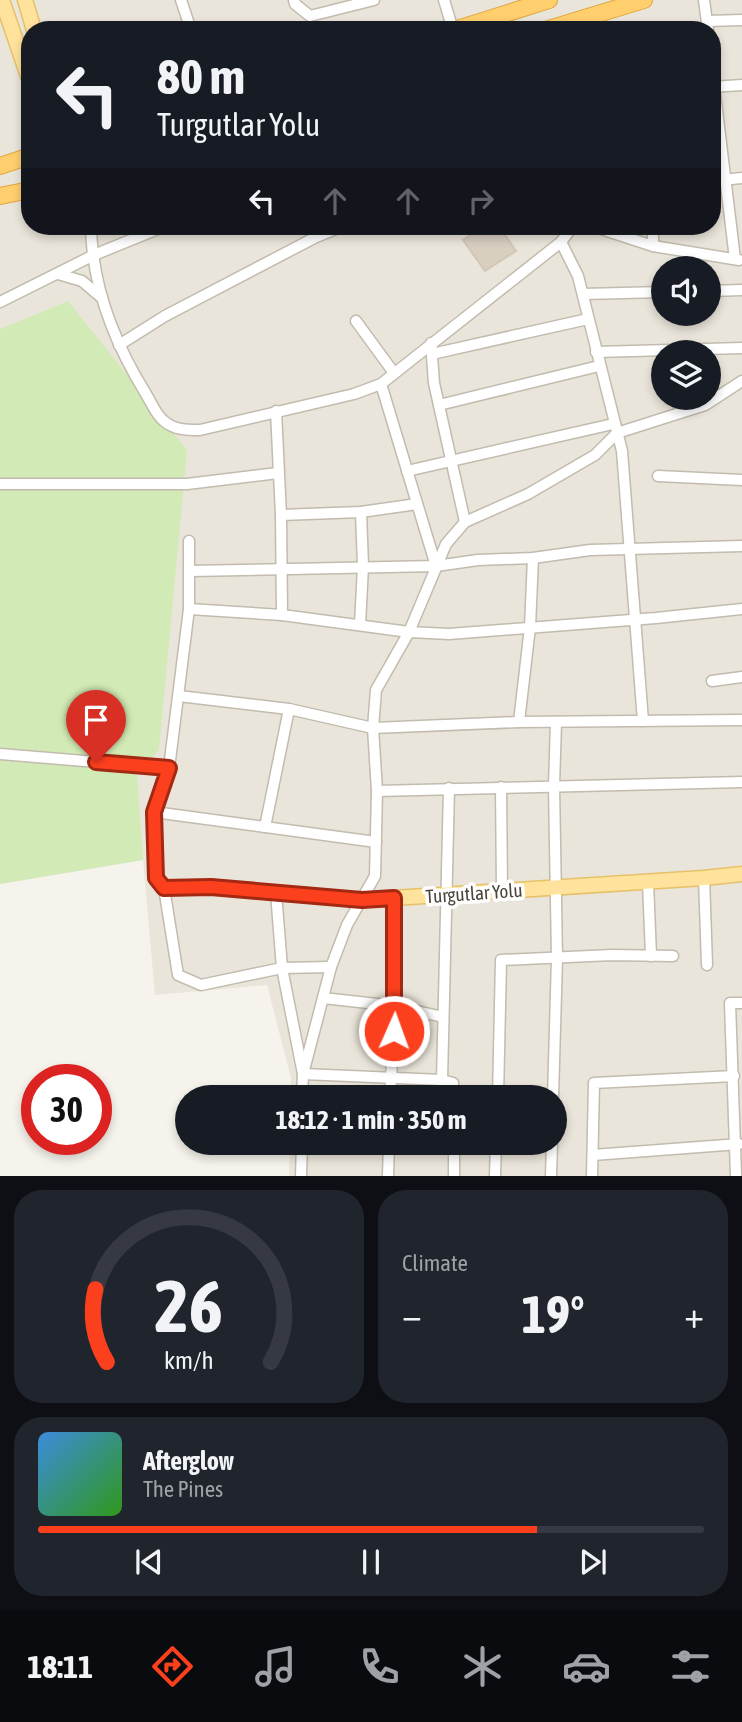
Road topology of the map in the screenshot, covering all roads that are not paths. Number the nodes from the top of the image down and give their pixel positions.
1 (2, 0) edge
2 (25, 0) edge
3 (181, 0) edge
4 (294, 0) edge
5 (374, 0) edge
6 (444, 0) edge
7 (549, 0) edge
8 (644, 0) edge
9 (704, 0) edge
10 (742, 20) edge
11 (31, 21) edge
12 (188, 21) edge
13 (450, 21) edge
14 (482, 21) edge
15 (575, 21) edge
16 (707, 21) edge
17 (721, 23) edge
18 (21, 56) edge
19 (742, 85) edge
20 (721, 86) edge
21 (721, 148) edge
22 (21, 159) edge
23 (0, 166) edge
24 (742, 178) edge
25 (725, 179) junction
26 (721, 180) edge
27 (21, 192) edge
28 (0, 196) edge
29 (92, 235) edge
30 (144, 235) edge
31 (321, 235) edge
32 (566, 235) edge
33 (619, 235) edge
34 (653, 235) edge
35 (316, 237) joint
36 (561, 242) junction
37 (653, 246) junction
38 (94, 256) junction
39 (739, 260) edge
40 (58, 274) junction
41 (742, 290) edge
42 (721, 291) edge
43 (651, 292) edge
44 (583, 294) junction
45 (102, 298) junction
46 (0, 303) edge
47 (588, 319) junction
48 (356, 321) dead end
49 (119, 345) junction
50 (742, 348) edge
51 (431, 349) junction
52 (596, 352) junction
53 (599, 366) junction
54 (394, 373) junction
55 (742, 381) edge
56 (381, 384) junction
57 (439, 405) junction
58 (276, 411) junction
59 (615, 429) junction
60 (452, 461) junction
61 (407, 471) junction
62 (278, 473) junction
63 (658, 476) dead end
64 (742, 480) edge
65 (0, 484) edge
66 (417, 504) junction
67 (361, 512) junction
68 (281, 514) junction
69 (465, 522) junction
70 (189, 541) dead end
71 (742, 546) edge
72 (631, 549) junction
73 (533, 558) junction
74 (363, 566) junction
75 (436, 566) junction
76 (282, 568) junction
77 (190, 571) junction
78 (189, 609) junction
79 (742, 609) edge
80 (282, 615) junction
81 (636, 619) junction
82 (360, 625) junction
83 (530, 627) junction
84 (409, 632) junction
85 (742, 677) edge
86 (712, 681) dead end
87 (179, 696) junction
88 (289, 709) junction
89 (742, 720) edge
90 (643, 721) junction
91 (519, 722) junction
92 (556, 722) junction
93 (373, 728) junction
94 (0, 754) edge
95 (169, 768) junction
96 (742, 782) edge
97 (554, 786) junction
98 (500, 787) junction
99 (449, 788) junction
100 (377, 791) junction
101 (154, 812) junction
102 (265, 827) junction
103 (376, 842) junction
104 (742, 874) edge
105 (704, 878) junction
106 (648, 882) junction
107 (164, 888) junction
108 (556, 888) junction
109 (502, 891) junction
110 (276, 893) junction
111 (446, 895) junction
112 (394, 898) junction
113 (362, 900) junction
114 (651, 956) junction
115 (673, 956) dead end
116 (557, 958) junction
117 (707, 965) dead end
118 (331, 967) junction
119 (282, 968) junction
120 (323, 998) junction
121 (742, 1003) edge
122 (395, 1006) junction
123 (443, 1017) junction
124 (303, 1074) junction
125 (734, 1076) junction
126 (391, 1079) junction
127 (442, 1080) junction
128 (303, 1085) edge
129 (391, 1085) edge
130 (453, 1085) edge
131 (498, 1085) edge
132 (553, 1085) edge
133 (739, 1145) edge
134 (302, 1155) edge
135 (389, 1155) edge
136 (454, 1155) edge
137 (496, 1155) edge
138 (552, 1155) edge
139 (593, 1156) junction
140 (301, 1176) edge
141 (388, 1176) edge
142 (454, 1176) edge
143 (495, 1176) edge
144 (551, 1176) edge
145 (592, 1176) edge
146 (736, 1176) edge

1 - 18 main road
2 - 11 main road
3 - 12 street
4 - 5 street
6 - 13 street
7 - 14 highway
8 - 15 highway
9 - 16 street
10 - 17 street
19 - 20 street
21 - 25 street
22 - 23 highway
24 - 25 street
25 - 26 street
25 - 39 street
27 - 28 highway
29 - 38 street
30 - 38 street
31 - 35 street
32 - 36 street
33 - 37 street
34 - 37 street
35 - 49 street
36 - 44 street
36 - 51 street
37 - 39 street
38 - 40 street
38 - 45 street
40 - 45 street
40 - 46 street
41 - 42 street
43 - 44 street
44 - 47 street
45 - 49 street
47 - 51 street
47 - 52 street
48 - 54 street
49 - 58 street
50 - 52 street
51 - 54 street
51 - 57 street
52 - 53 street
53 - 57 street
53 - 59 street
54 - 56 street
55 - 59 street
56 - 58 street
56 - 61 street
57 - 60 street
58 - 62 street
59 - 60 street
59 - 69 street
59 - 72 street
60 - 61 street
60 - 69 street
61 - 66 street
62 - 65 street
62 - 68 street
63 - 64 street
66 - 67 street
66 - 75 street
67 - 68 street
67 - 74 street
68 - 76 street
69 - 75 street
70 - 77 street
71 - 72 street
72 - 73 street
72 - 81 street
73 - 75 street
73 - 83 street
74 - 75 street
74 - 76 street
74 - 82 street
75 - 84 street
76 - 77 street
76 - 80 street
77 - 78 street
78 - 80 street
78 - 87 street
79 - 81 street
80 - 82 street
81 - 83 street
81 - 90 street
82 - 84 street
83 - 84 street
83 - 91 street
84 - 93 street
85 - 86 street
87 - 88 street
87 - 95 street
88 - 93 street
88 - 102 street
89 - 90 street
90 - 92 street
91 - 92 street
91 - 93 street
92 - 97 street
93 - 100 street
94 - 95 street
95 - 101 main road
96 - 97 street
97 - 98 street
97 - 108 street
98 - 99 street
98 - 109 street
99 - 100 street
99 - 111 street
100 - 103 street
101 - 102 street
101 - 107 main road
102 - 103 street
103 - 113 street
104 - 105 main road, Turgutlar Yolu
105 - 106 main road, Turgutlar Yolu
105 - 117 street
106 - 108 main road, Turgutlar Yolu
106 - 114 street
107 - 110 main road, Turgutlar Yolu
107 - 119 street
108 - 109 main road, Turgutlar Yolu
108 - 116 street
109 - 111 main road, Turgutlar Yolu
110 - 113 main road, Turgutlar Yolu
110 - 119 street
111 - 112 main road, Turgutlar Yolu
111 - 123 street
112 - 113 main road, Turgutlar Yolu
112 - 122 street
113 - 118 street
114 - 115 street
114 - 116 street
116 - 131 street
116 - 132 street
118 - 119 street
118 - 120 street
119 - 124 street
120 - 122 street
120 - 124 street
121 - 125 street
122 - 123 street
122 - 126 street
123 - 127 street
124 - 126 street
124 - 128 street
125 - 133 street
125 - 139 street
126 - 127 street
126 - 129 street
127 - 130 street
133 - 139 street
133 - 146 street
134 - 140 street
135 - 141 street
136 - 142 street
137 - 143 street
138 - 144 street
139 - 145 street

